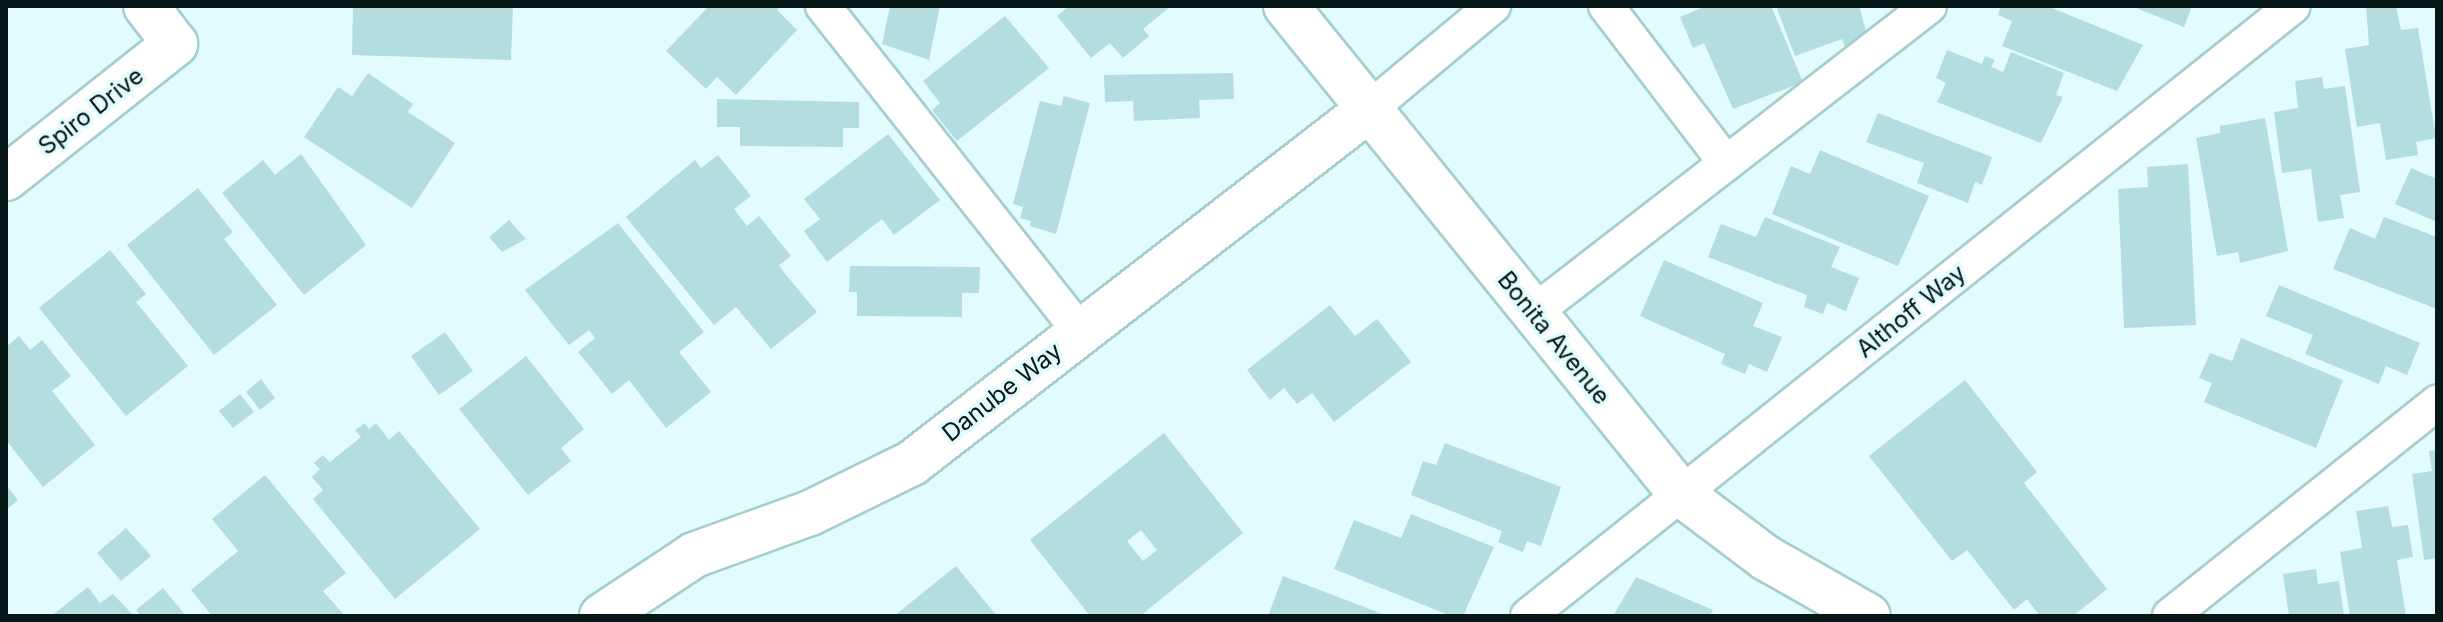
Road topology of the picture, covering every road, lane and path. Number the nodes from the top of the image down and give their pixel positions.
1 (146, 6) edge
2 (823, 6) edge
3 (1286, 6) edge
4 (1493, 6) edge
5 (1606, 6) edge
6 (1929, 6) edge
7 (2293, 6) edge
8 (1368, 110) junction
9 (1726, 163) junction
10 (6, 178) edge
11 (1533, 313) junction
12 (1080, 331) junction
13 (2437, 403) edge
14 (1681, 494) junction
15 (602, 616) edge
16 (1528, 616) edge
17 (1868, 616) edge
18 (2170, 616) edge

1 - 10 street, Spiro Drive
2 - 12 lane
3 - 8 street, Bonita Avenue
4 - 8 lane
5 - 9 lane
6 - 9 lane
7 - 14 lane, Althoff Way
8 - 11 street, Bonita Avenue
8 - 12 street, Danube Way
9 - 11 lane
11 - 14 street, Bonita Avenue
12 - 15 street, Danube Way
13 - 18 lane
14 - 16 lane, Althoff Way
14 - 17 street, Bonita Avenue

